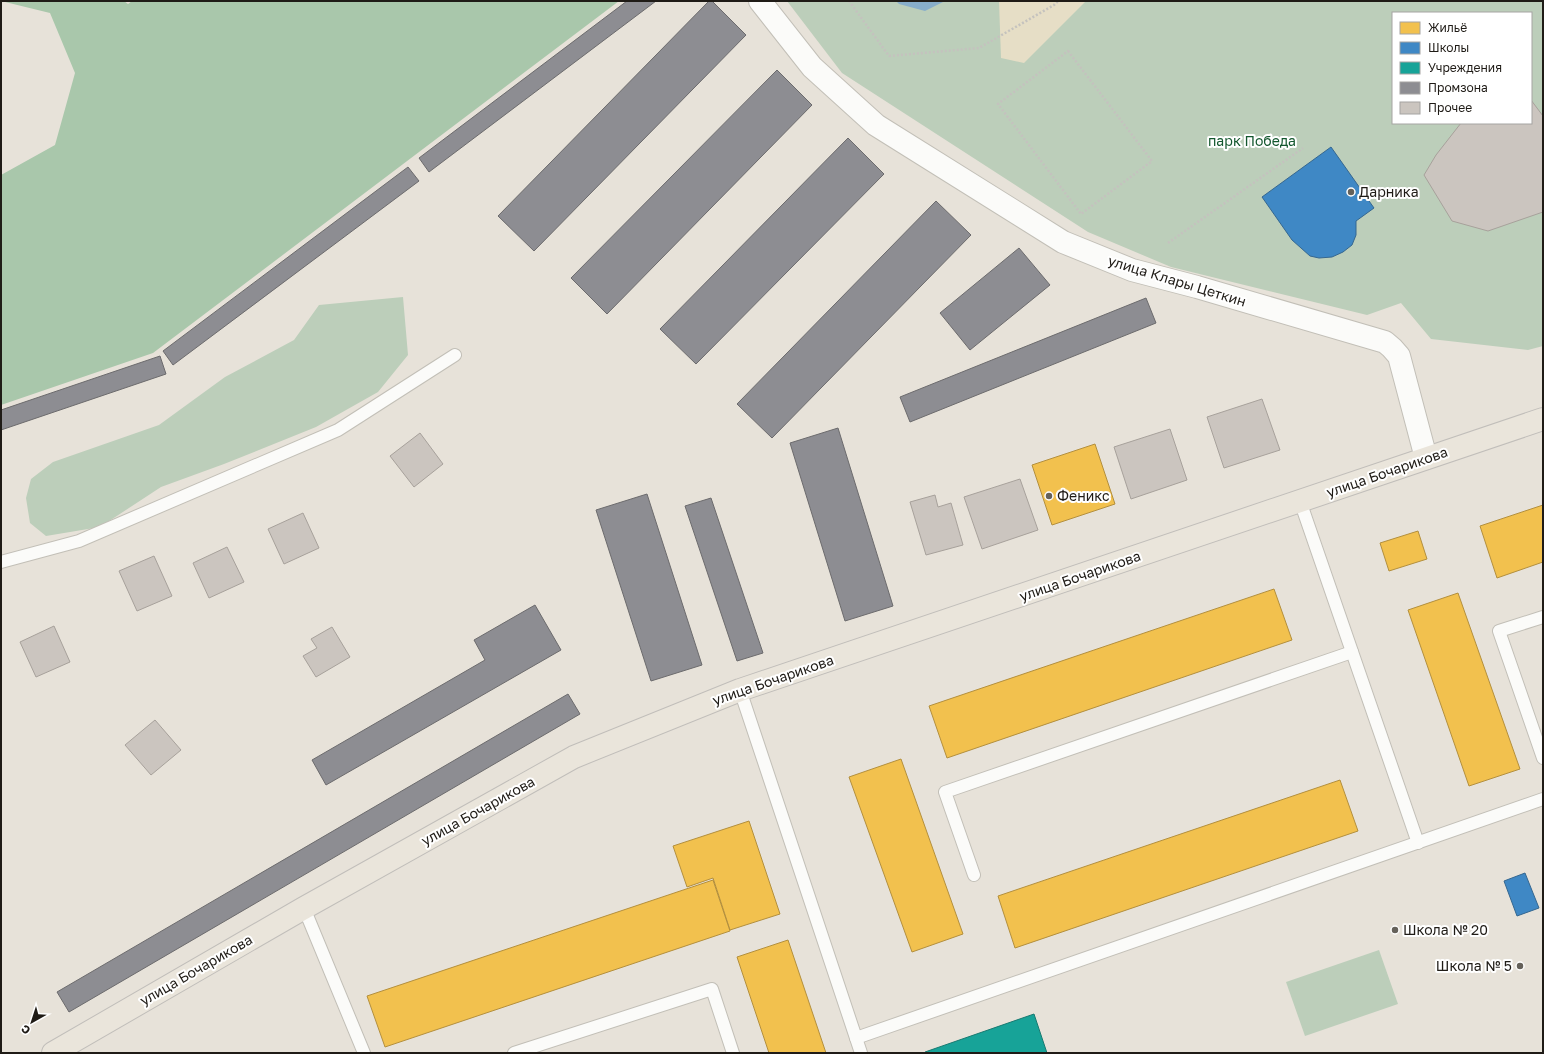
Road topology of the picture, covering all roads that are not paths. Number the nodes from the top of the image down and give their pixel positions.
1 (760, 1) edge
2 (455, 355) dead end
3 (1543, 419) edge
4 (1426, 458) junction
5 (1300, 501) junction
6 (1, 562) edge
7 (1543, 617) edge
8 (1352, 652) junction
9 (740, 690) junction
10 (1543, 758) edge
11 (1543, 799) edge
12 (1418, 843) junction
13 (974, 875) dead end
14 (304, 908) junction
15 (856, 1038) junction
16 (53, 1053) edge
17 (364, 1053) edge
18 (514, 1053) edge
19 (733, 1053) edge
20 (861, 1053) edge

1 - 4 street, улица Клары Цеткин
2 - 6 lane
3 - 4 main road, улица Бочарикова
4 - 5 main road, улица Бочарикова
5 - 8 lane
5 - 9 main road, улица Бочарикова
7 - 10 lane
8 - 12 lane
8 - 13 lane
9 - 14 main road, улица Бочарикова
9 - 15 lane
11 - 12 lane
12 - 15 lane
14 - 16 main road, улица Бочарикова
14 - 17 lane
15 - 20 lane
18 - 19 lane

